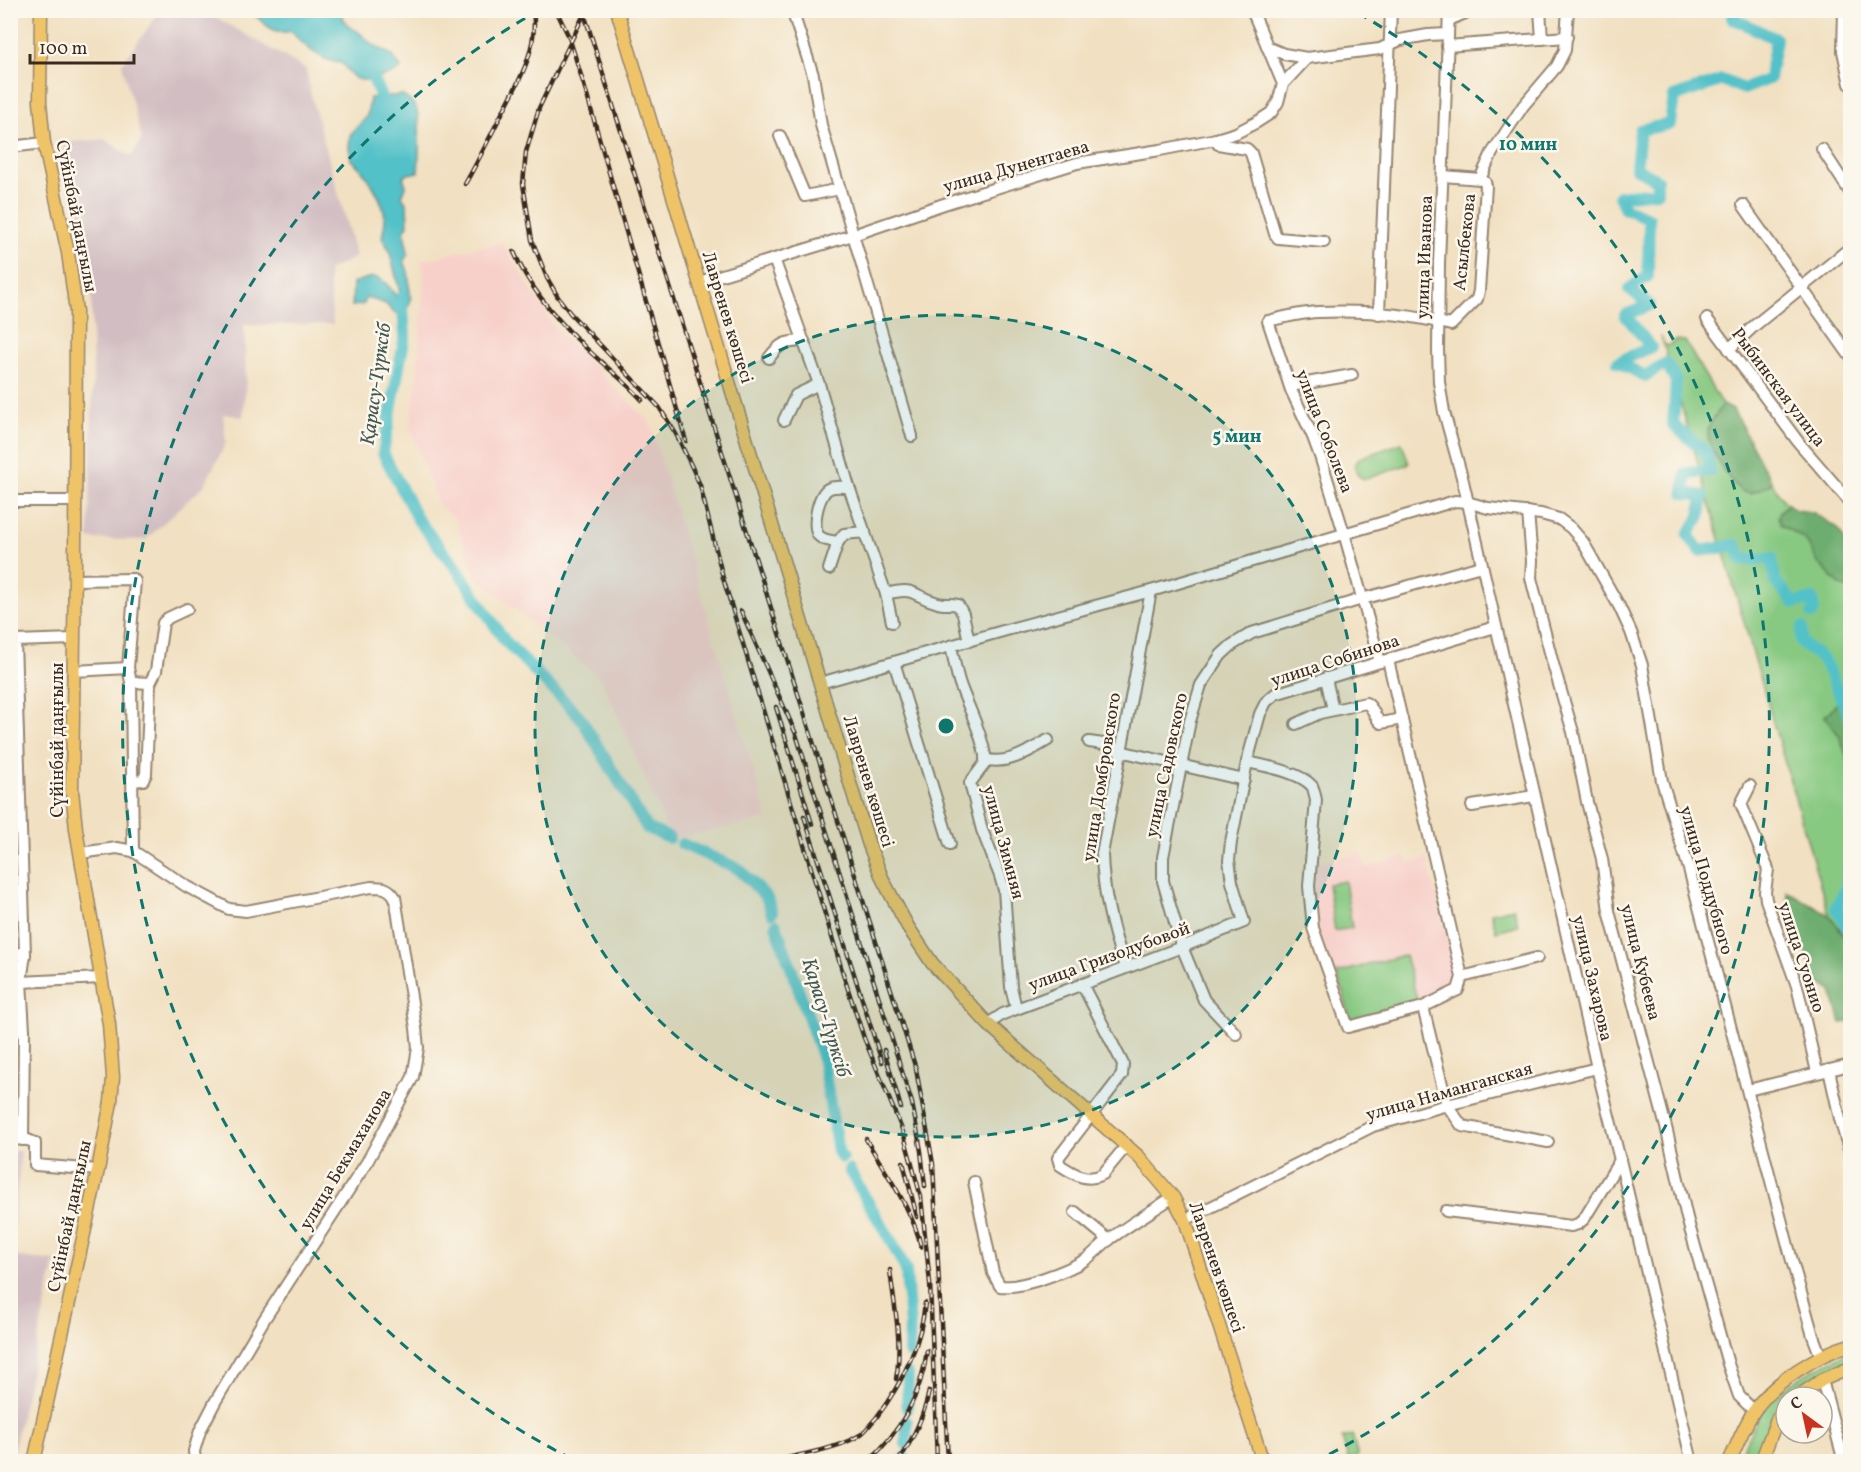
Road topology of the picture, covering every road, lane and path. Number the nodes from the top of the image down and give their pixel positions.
1 (41, 10) edge
2 (617, 10) edge
3 (792, 10) edge
4 (1252, 10) edge
5 (1391, 10) edge
6 (1472, 10) edge
7 (1540, 10) edge
8 (1568, 10) edge
9 (1844, 10) edge
10 (1449, 15) edge
11 (1448, 34) junction
12 (1567, 37) junction
13 (1542, 39) junction
14 (1390, 46) junction
15 (1447, 46) junction
16 (1267, 47) junction
17 (1307, 58) junction
18 (1283, 84) junction
19 (1851, 84) edge
20 (780, 136) dead end
21 (1216, 139) junction
22 (44, 143) junction
23 (10, 147) edge
24 (1822, 149) dead end
25 (1443, 177) junction
26 (1480, 179) junction
27 (840, 189) junction
28 (1851, 192) edge
29 (1743, 205) dead end
30 (853, 235) junction
31 (1324, 242) dead end
32 (1851, 248) edge
33 (774, 259) junction
34 (699, 282) junction
35 (1802, 287) junction
36 (1379, 314) junction
37 (1707, 319) dead end
38 (1438, 321) junction
39 (804, 341) junction
40 (1729, 349) junction
41 (1851, 356) edge
42 (769, 358) dead end
43 (1352, 375) dead end
44 (819, 384) junction
45 (1290, 386) junction
46 (784, 420) dead end
47 (912, 436) dead end
48 (849, 487) junction
49 (10, 501) edge
50 (74, 501) junction
51 (1467, 502) junction
52 (1851, 502) edge
53 (1528, 512) junction
54 (865, 532) junction
55 (1344, 533) junction
56 (838, 542) junction
57 (1481, 566) junction
58 (829, 569) dead end
59 (75, 580) junction
60 (1151, 591) junction
61 (886, 594) junction
62 (1362, 599) junction
63 (187, 609) dead end
64 (892, 622) dead end
65 (1495, 627) junction
66 (74, 639) junction
67 (969, 641) junction
68 (951, 646) junction
69 (1384, 661) junction
70 (894, 662) junction
71 (128, 668) junction
72 (74, 671) junction
73 (1326, 678) junction
74 (131, 682) junction
75 (150, 683) junction
76 (820, 683) junction
77 (1333, 710) junction
78 (1402, 719) junction
79 (1296, 723) dead end
80 (1048, 740) dead end
81 (1089, 742) dead end
82 (1120, 752) junction
83 (986, 759) junction
84 (1247, 762) junction
85 (1181, 766) junction
86 (15, 771) edge
87 (1244, 780) junction
88 (132, 781) junction
89 (1750, 786) dead end
90 (1534, 796) junction
91 (1473, 806) dead end
92 (950, 844) dead end
93 (133, 851) junction
94 (80, 853) junction
95 (1244, 922) joint
96 (1182, 947) junction
97 (10, 952) edge
98 (25, 954) junction
99 (1537, 958) dead end
100 (1125, 967) junction
101 (1462, 977) junction
102 (101, 978) junction
103 (21, 982) junction
104 (1082, 984) junction
105 (1423, 1007) junction
106 (1016, 1008) junction
107 (988, 1024) junction
108 (10, 1029) edge
109 (24, 1030) junction
110 (1236, 1034) dead end
111 (1851, 1065) edge
112 (1597, 1068) junction
113 (1829, 1070) junction
114 (1817, 1072) junction
115 (1748, 1090) junction
116 (1448, 1105) junction
117 (1091, 1114) junction
118 (10, 1139) edge
119 (23, 1140) junction
120 (1548, 1142) dead end
121 (1127, 1145) junction
122 (1851, 1153) edge
123 (1620, 1160) junction
124 (98, 1170) junction
125 (974, 1182) dead end
126 (1173, 1197) junction
127 (1446, 1211) dead end
128 (1075, 1212) dead end
129 (1185, 1220) junction
130 (1109, 1240) junction
131 (1851, 1346) edge
132 (1821, 1357) junction
133 (1851, 1368) edge
134 (1822, 1380) junction
135 (1815, 1385) edge
136 (1754, 1411) junction
137 (1774, 1427) edge
138 (1851, 1439) edge
139 (1839, 1442) junction
140 (34, 1461) edge
141 (195, 1461) edge
142 (1263, 1461) edge
143 (1692, 1461) edge
144 (1729, 1461) edge
145 (1761, 1461) edge
146 (1844, 1461) edge

1 - 22 main road, Сүйінбай даңғылы
2 - 34 main road, Лавренев көшесі
3 - 27 street
4 - 16 street
5 - 14 street
6 - 10 street
7 - 13 street
8 - 12 street, Асылбекова
9 - 19 street
10 - 11 street, улица Иванова
11 - 14 street
11 - 15 street, улица Иванова
12 - 13 street
12 - 26 street, Асылбекова
13 - 15 street
14 - 17 street
14 - 36 street
15 - 25 street, улица Иванова
16 - 17 street
16 - 18 street
17 - 18 street, улица Дунентаева
18 - 21 street, улица Дунентаева
20 - 27 street
21 - 30 street, улица Дунентаева
21 - 31 street
22 - 23 street
22 - 50 main road, Сүйінбай даңғылы
24 - 28 street
25 - 26 street, Асылбекова
25 - 38 street, улица Иванова
26 - 38 street, Асылбекова
27 - 30 street
29 - 35 street
30 - 33 street, улица Дунентаева
30 - 47 street
32 - 35 street
33 - 34 street, улица Дунентаева
33 - 39 street
34 - 76 main road, Лавренев көшесі
35 - 40 street
35 - 41 street
36 - 38 street, улица Соболева
36 - 45 street, улица Соболева
37 - 40 street, Рыбинская улица
38 - 51 street, улица Иванова
39 - 42 street
39 - 44 street
40 - 52 street, Рыбинская улица
43 - 45 street
44 - 46 street
44 - 48 street
45 - 55 street, улица Соболева
48 - 54 street
48 - 56 street
49 - 50 street
50 - 59 main road, Сүйінбай даңғылы
51 - 53 street, улица Поддубного
51 - 55 street
51 - 57 street, улица Захарова
53 - 115 street, улица Поддубного
53 - 136 street, улица Кубеева
54 - 56 street
54 - 61 street
55 - 60 street
55 - 62 street, улица Соболева
56 - 58 street
57 - 62 street, улица Садовского
57 - 65 street, улица Захарова
59 - 66 main road, Сүйінбай даңғылы
59 - 71 street
60 - 67 street
60 - 82 street, улица Домбровского
61 - 64 street
61 - 67 street
62 - 69 street, улица Соболева
62 - 85 street, улица Садовского
63 - 75 street
65 - 69 street, улица Собинова
65 - 90 street, улица Захарова
66 - 72 main road, Сүйінбай даңғылы
66 - 86 street
67 - 68 street
68 - 70 street
68 - 83 street, улица Зимняя
69 - 73 street, улица Собинова
69 - 78 street, улица Соболева
70 - 76 street
70 - 92 street
71 - 72 street
71 - 74 street
72 - 94 main road, Сүйінбай даңғылы
73 - 77 street
73 - 84 street, улица Собинова
74 - 75 street
74 - 88 street
75 - 88 street
76 - 107 main road, Лавренев көшесі
77 - 78 street
77 - 79 street
78 - 101 street, улица Соболева
80 - 83 street, улица Зимняя
81 - 82 street
82 - 85 street
82 - 100 street, улица Домбровского
83 - 106 street, улица Зимняя
84 - 87 street, улица Собинова
84 - 105 street
85 - 87 street
85 - 96 street, улица Садовского
86 - 98 street
87 - 95 street, улица Собинова
88 - 93 street
89 - 114 street, улица Суонио
90 - 91 street
90 - 112 street, улица Захарова
93 - 94 street
93 - 141 street, улица Бекмаханова
94 - 102 main road, Сүйінбай даңғылы
95 - 96 street, улица Гризодубовой
96 - 100 street, улица Гризодубовой
96 - 110 street, улица Садовского
97 - 98 street
98 - 103 street
99 - 101 street
100 - 104 street, улица Гризодубовой
101 - 105 street
102 - 103 street
102 - 124 main road, Сүйінбай даңғылы
103 - 109 street
104 - 106 street, улица Гризодубовой
104 - 117 street
105 - 116 street
106 - 107 street, улица Гризодубовой
107 - 117 main road, Лавренев көшесі
108 - 109 street
109 - 119 street
111 - 113 street
112 - 116 street, улица Наманганская
112 - 123 street, улица Захарова
113 - 114 street
113 - 122 street
114 - 115 street
115 - 132 street, улица Поддубного
116 - 120 street
116 - 129 street, улица Наманганская
117 - 121 main road, Лавренев көшесі
117 - 121 street
118 - 119 street
119 - 124 street
121 - 126 main road, Лавренев көшесі
123 - 127 street
123 - 143 street, улица Захарова
124 - 140 main road, Сүйінбай даңғылы
125 - 130 street
126 - 129 main road, Лавренев көшесі
126 - 130 street
128 - 130 street
129 - 142 main road, Лавренев көшесі
131 - 132 main road
132 - 136 main road
133 - 134 main road
134 - 135 main road
134 - 139 street
136 - 144 main road
137 - 145 main road
138 - 139 street
139 - 146 street

